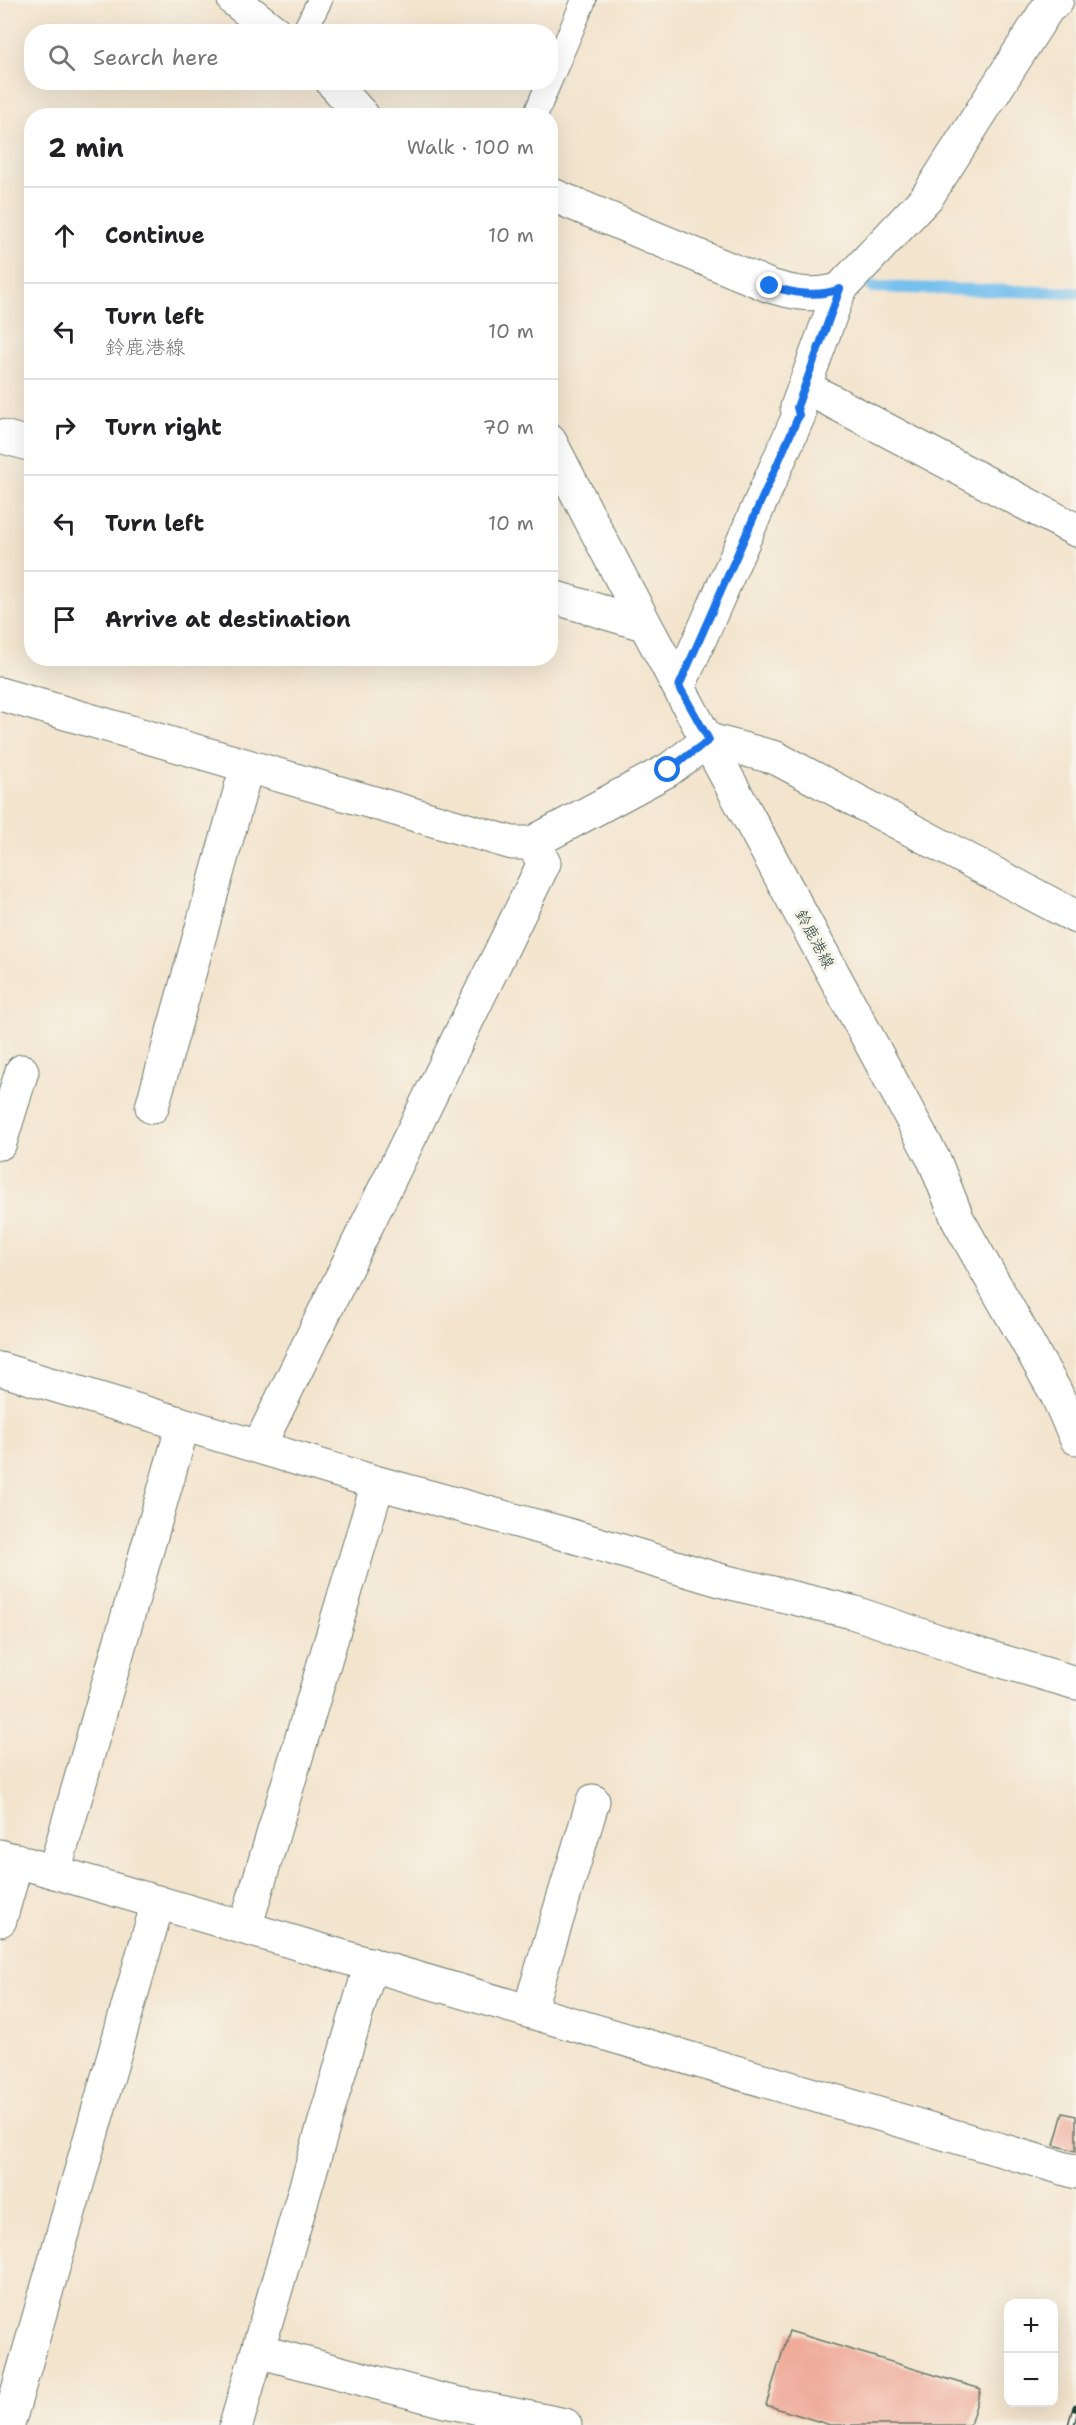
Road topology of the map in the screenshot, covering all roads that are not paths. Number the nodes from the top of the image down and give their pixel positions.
1 (234, 0) edge
2 (320, 0) edge
3 (584, 0) edge
4 (1060, 4) edge
5 (264, 24) edge
6 (308, 24) edge
7 (558, 62) edge
8 (339, 90) edge
9 (546, 90) edge
10 (356, 108) edge
11 (538, 108) edge
12 (558, 197) edge
13 (840, 289) junction
14 (805, 387) junction
15 (0, 436) edge
16 (24, 443) edge
17 (558, 457) edge
18 (1076, 530) edge
19 (558, 598) edge
20 (644, 624) junction
21 (679, 686) junction
22 (0, 694) edge
23 (709, 740) junction
24 (247, 766) junction
25 (531, 843) junction
26 (1076, 917) edge
27 (22, 1071) dead end
28 (152, 1107) dead end
29 (0, 1143) edge
30 (0, 1369) edge
31 (183, 1425) junction
32 (1076, 1438) edge
33 (259, 1446) junction
34 (378, 1483) junction
35 (1076, 1683) edge
36 (593, 1801) dead end
37 (8, 1858) edge
38 (54, 1872) junction
39 (158, 1902) junction
40 (0, 1920) edge
41 (245, 1928) junction
42 (371, 1964) junction
43 (529, 2011) junction
44 (1076, 2172) edge
45 (258, 2351) junction
46 (495, 2419) edge
47 (8, 2425) edge
48 (236, 2425) edge
49 (565, 2425) edge

1 - 5 street
2 - 6 lane
3 - 7 lane
4 - 13 street
8 - 10 street
9 - 11 lane
12 - 13 street
13 - 14 street
14 - 18 street
14 - 21 street
15 - 16 street
17 - 20 street, 鈴鹿港線
19 - 20 street
20 - 21 street, 鈴鹿港線
21 - 23 street, 鈴鹿港線
22 - 24 street
23 - 25 street
23 - 26 street
23 - 32 street, 鈴鹿港線
24 - 25 street
24 - 28 street
25 - 33 street
27 - 29 street
30 - 31 street
31 - 33 street
31 - 38 street
33 - 34 street
34 - 35 street
34 - 41 street
36 - 43 street
37 - 38 street
37 - 40 street
38 - 39 street
39 - 41 street
39 - 47 street
41 - 42 street
42 - 43 street
42 - 45 street
43 - 44 street
45 - 46 street
45 - 48 street
46 - 49 street

